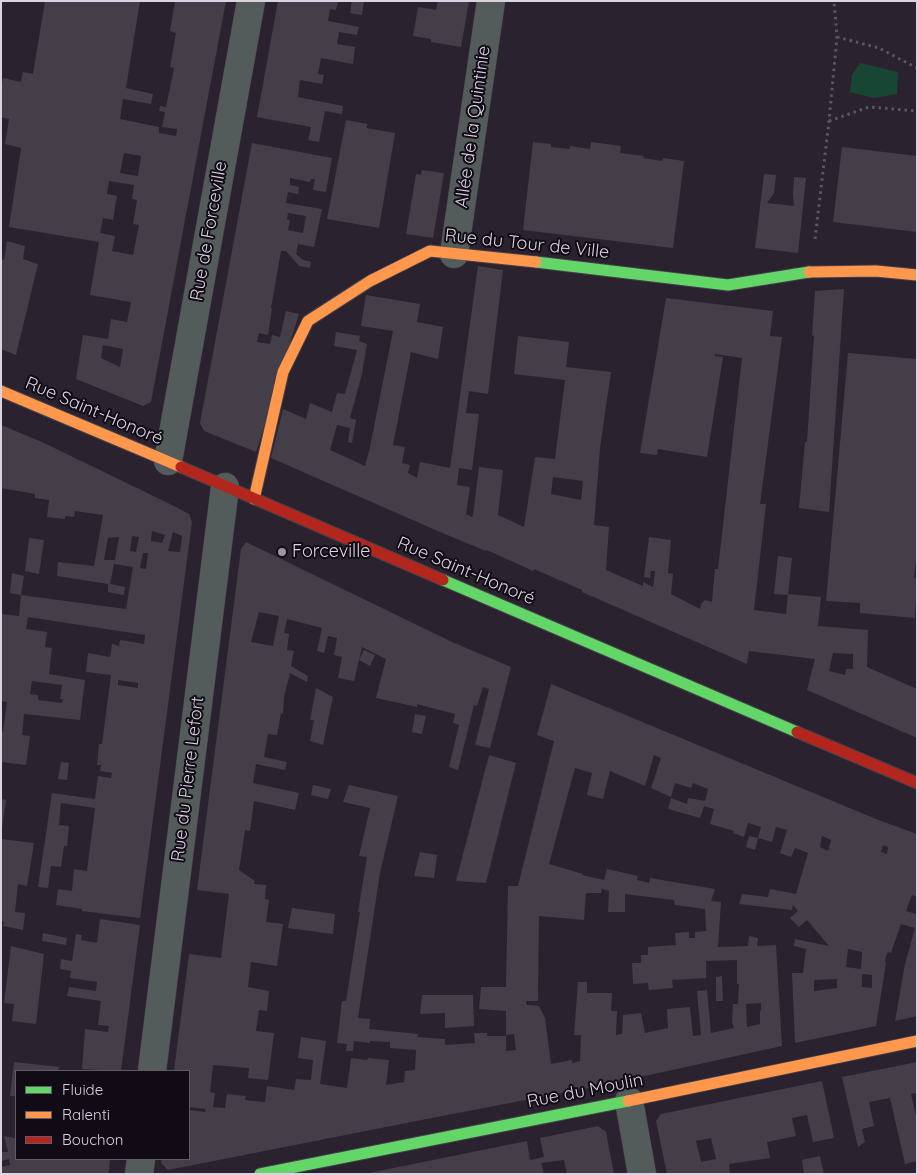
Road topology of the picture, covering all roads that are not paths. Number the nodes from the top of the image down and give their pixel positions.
1 (250, 1) edge
2 (491, 1) edge
3 (454, 254) junction
4 (917, 275) edge
5 (1, 391) edge
6 (168, 461) junction
7 (225, 487) junction
8 (254, 499) junction
9 (917, 783) edge
10 (917, 1041) edge
11 (152, 1070) edge
12 (629, 1101) junction
13 (141, 1160) edge
14 (139, 1174) edge
15 (260, 1174) edge
16 (642, 1174) edge

1 - 6 street, Rue de Forceville
2 - 3 street, Allée de la Quintinie
3 - 4 street, Rue du Tour de Ville
3 - 8 street, Rue du Tour de Ville
5 - 6 street, Rue Saint-Honoré
6 - 7 street, Rue Saint-Honoré
7 - 8 street, Rue Saint-Honoré
7 - 11 street, Rue du Pierre Lefort
8 - 9 street, Rue Saint-Honoré
10 - 12 street, Rue du Moulin
12 - 15 street, Rue du Moulin
12 - 16 street
13 - 14 street

